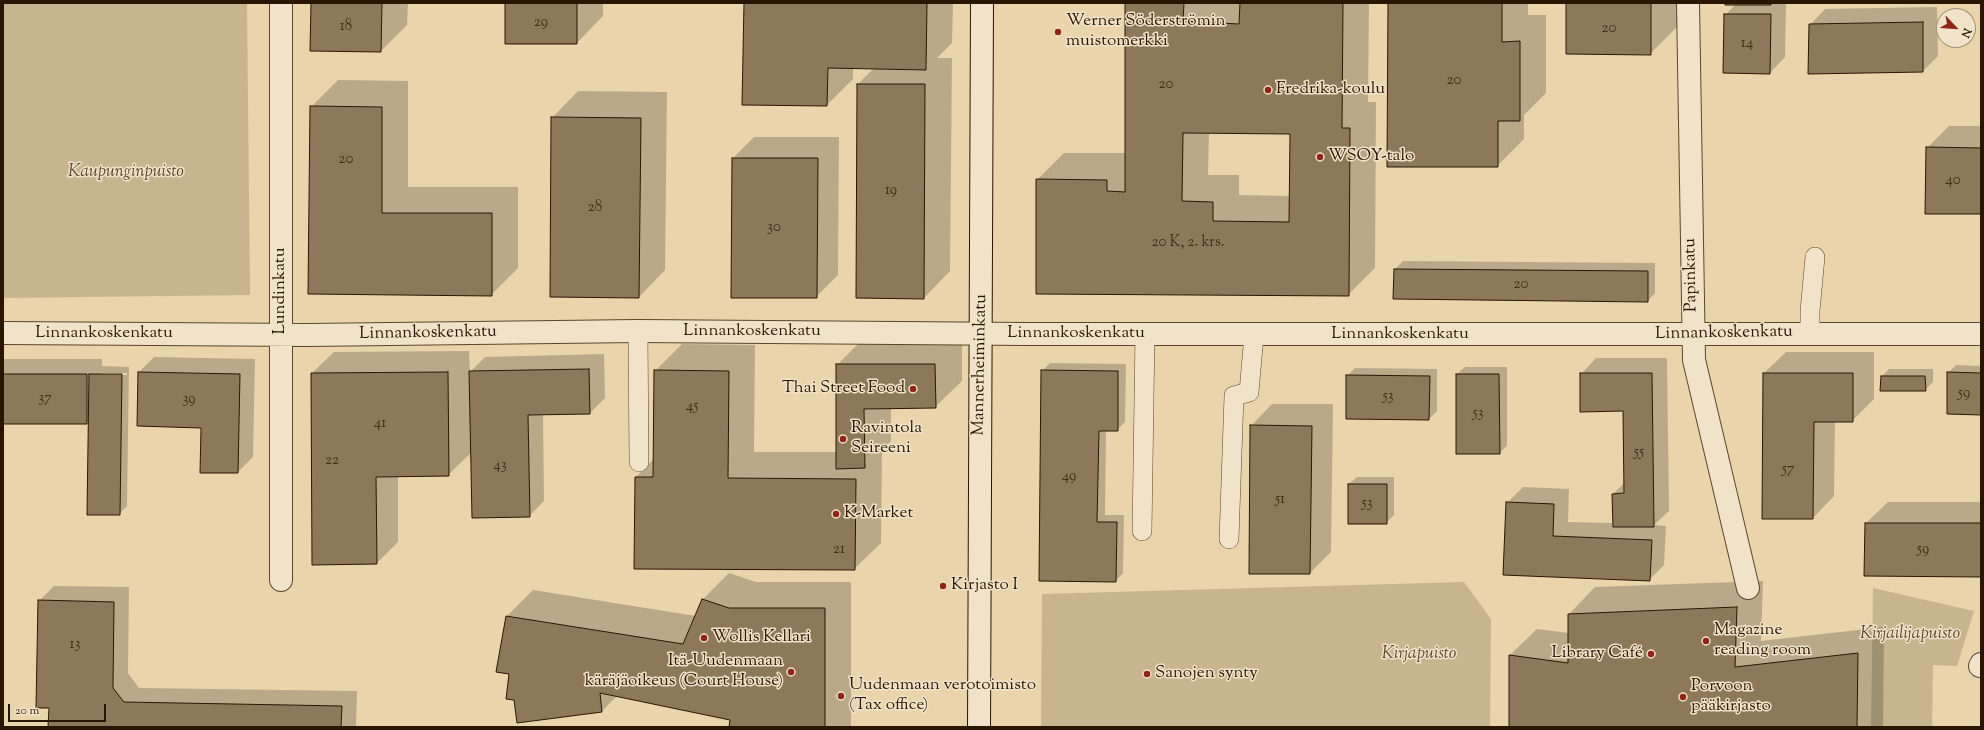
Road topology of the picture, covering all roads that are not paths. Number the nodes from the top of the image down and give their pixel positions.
1 (281, 3) edge
2 (982, 3) edge
3 (1688, 3) edge
4 (1815, 257) dead end
5 (638, 331) junction
6 (3, 333) edge
7 (981, 333) junction
8 (1810, 333) junction
9 (1145, 334) junction
10 (1254, 334) junction
11 (1981, 334) edge
12 (281, 335) junction
13 (1693, 335) junction
14 (639, 462) dead end
15 (1142, 531) dead end
16 (1229, 539) dead end
17 (281, 580) dead end
18 (1748, 588) dead end
19 (979, 727) edge

1 - 12 street, Lundinkatu
2 - 7 street, Mannerheiminkatu
3 - 13 street, Papinkatu
4 - 8 lane
5 - 7 street, Linnankoskenkatu
5 - 12 street, Linnankoskenkatu
5 - 14 lane
6 - 12 street, Linnankoskenkatu
7 - 9 street, Linnankoskenkatu
7 - 19 street, Mannerheiminkatu
8 - 11 street, Linnankoskenkatu
8 - 13 street, Linnankoskenkatu
9 - 10 street, Linnankoskenkatu
9 - 15 lane
10 - 13 street, Linnankoskenkatu
10 - 16 lane
12 - 17 street, Lundinkatu
13 - 18 street, Papinkatu

